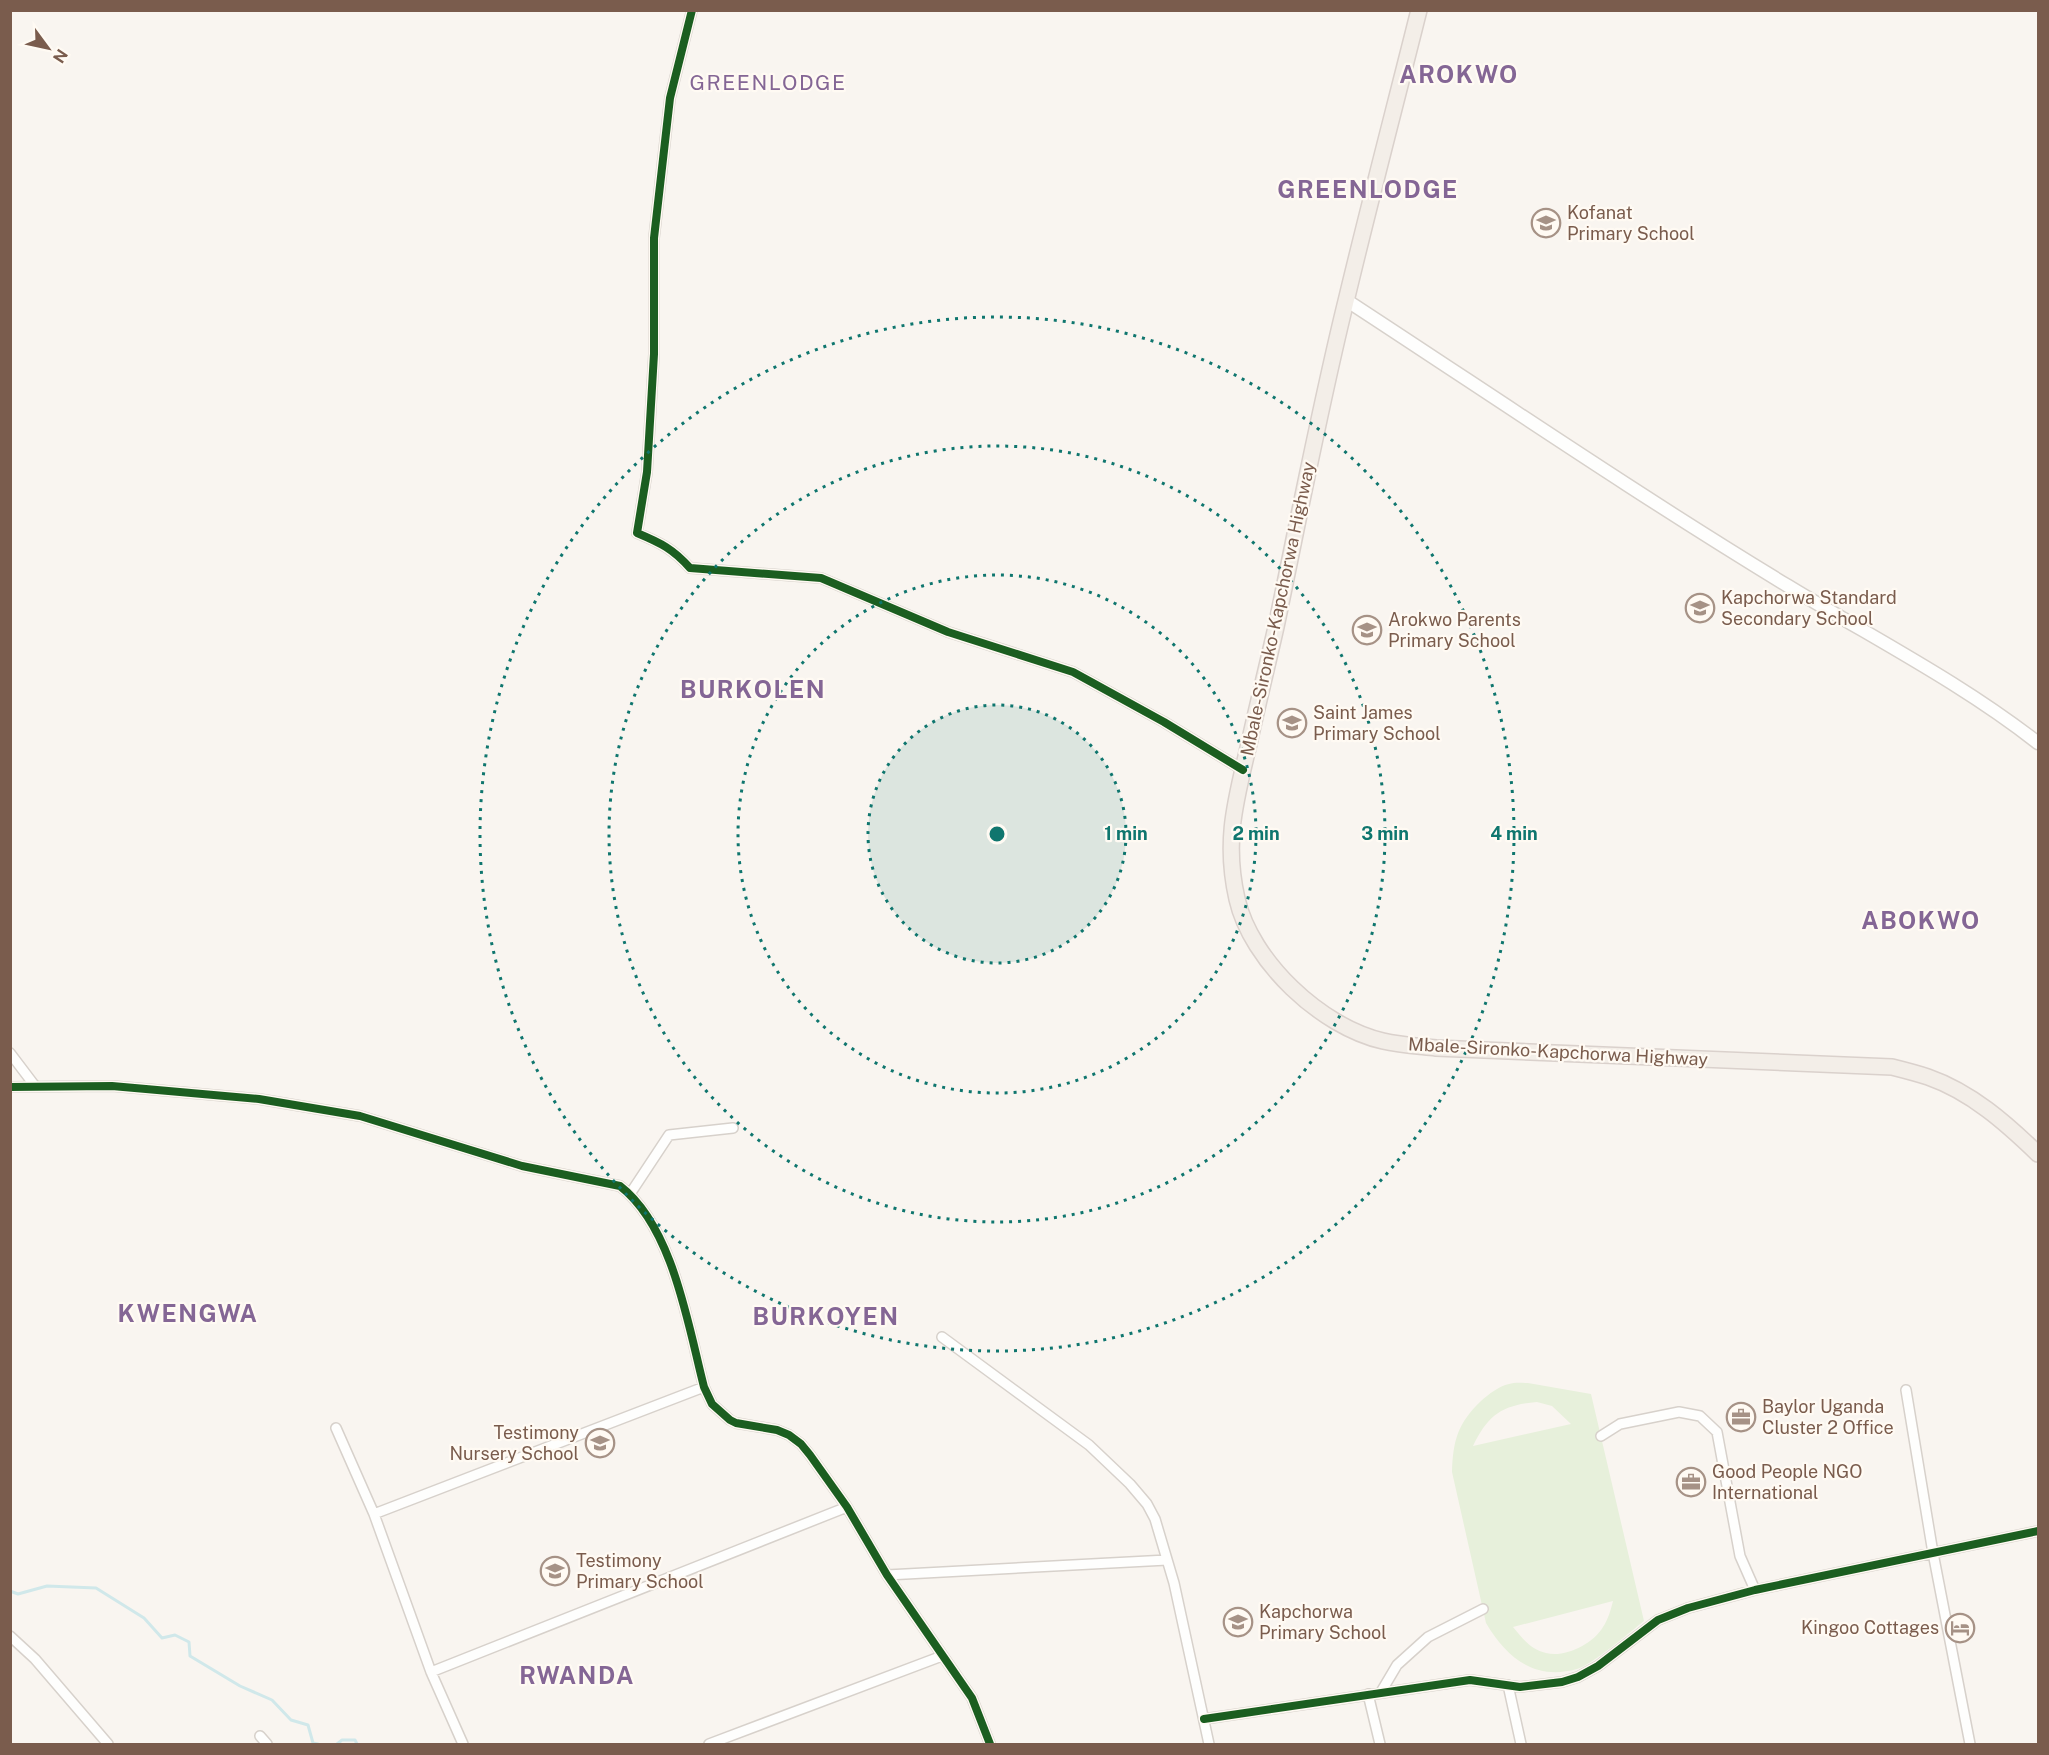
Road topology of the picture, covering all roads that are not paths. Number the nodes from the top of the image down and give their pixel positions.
1 (692, 10) edge
2 (1419, 10) edge
3 (1346, 300) junction
4 (2038, 743) edge
5 (1243, 770) junction
6 (10, 1053) edge
7 (35, 1086) junction
8 (10, 1087) edge
9 (733, 1128) dead end
10 (2038, 1154) edge
11 (630, 1194) junction
12 (942, 1337) dead end
13 (704, 1387) junction
14 (1906, 1390) dead end
15 (336, 1428) dead end
16 (1600, 1436) dead end
17 (847, 1507) junction
18 (374, 1514) junction
19 (2038, 1532) edge
20 (1934, 1553) junction
21 (1167, 1560) junction
22 (888, 1575) junction
23 (1755, 1590) junction
24 (1483, 1609) dead end
25 (10, 1636) edge
26 (942, 1656) junction
27 (431, 1672) junction
28 (1508, 1685) junction
29 (1381, 1692) junction
30 (1368, 1694) junction
31 (1204, 1719) junction
32 (260, 1736) dead end
33 (108, 1744) edge
34 (267, 1744) edge
35 (463, 1744) edge
36 (709, 1744) edge
37 (990, 1744) edge
38 (1209, 1744) edge
39 (1380, 1744) edge
40 (1521, 1744) edge
41 (1970, 1744) edge

1 - 5 street
2 - 3 main road, Mbale-Sironko-Kapchorwa Highway
3 - 4 street
3 - 5 main road, Mbale-Sironko-Kapchorwa Highway
5 - 10 main road, Mbale-Sironko-Kapchorwa Highway
6 - 7 street
7 - 8 street
7 - 11 street
9 - 11 street
11 - 13 street
12 - 21 street
13 - 17 street
13 - 18 street
14 - 20 street
15 - 18 street
16 - 23 street
17 - 22 street
17 - 27 street
18 - 27 street
19 - 20 street
20 - 23 street
20 - 41 street
21 - 22 street
21 - 31 street
22 - 26 street
23 - 28 street
24 - 29 street
25 - 33 street
26 - 36 street
26 - 37 street
27 - 35 street
28 - 29 street
28 - 40 street
29 - 30 street
30 - 31 street
30 - 39 street
31 - 38 street
32 - 34 street

